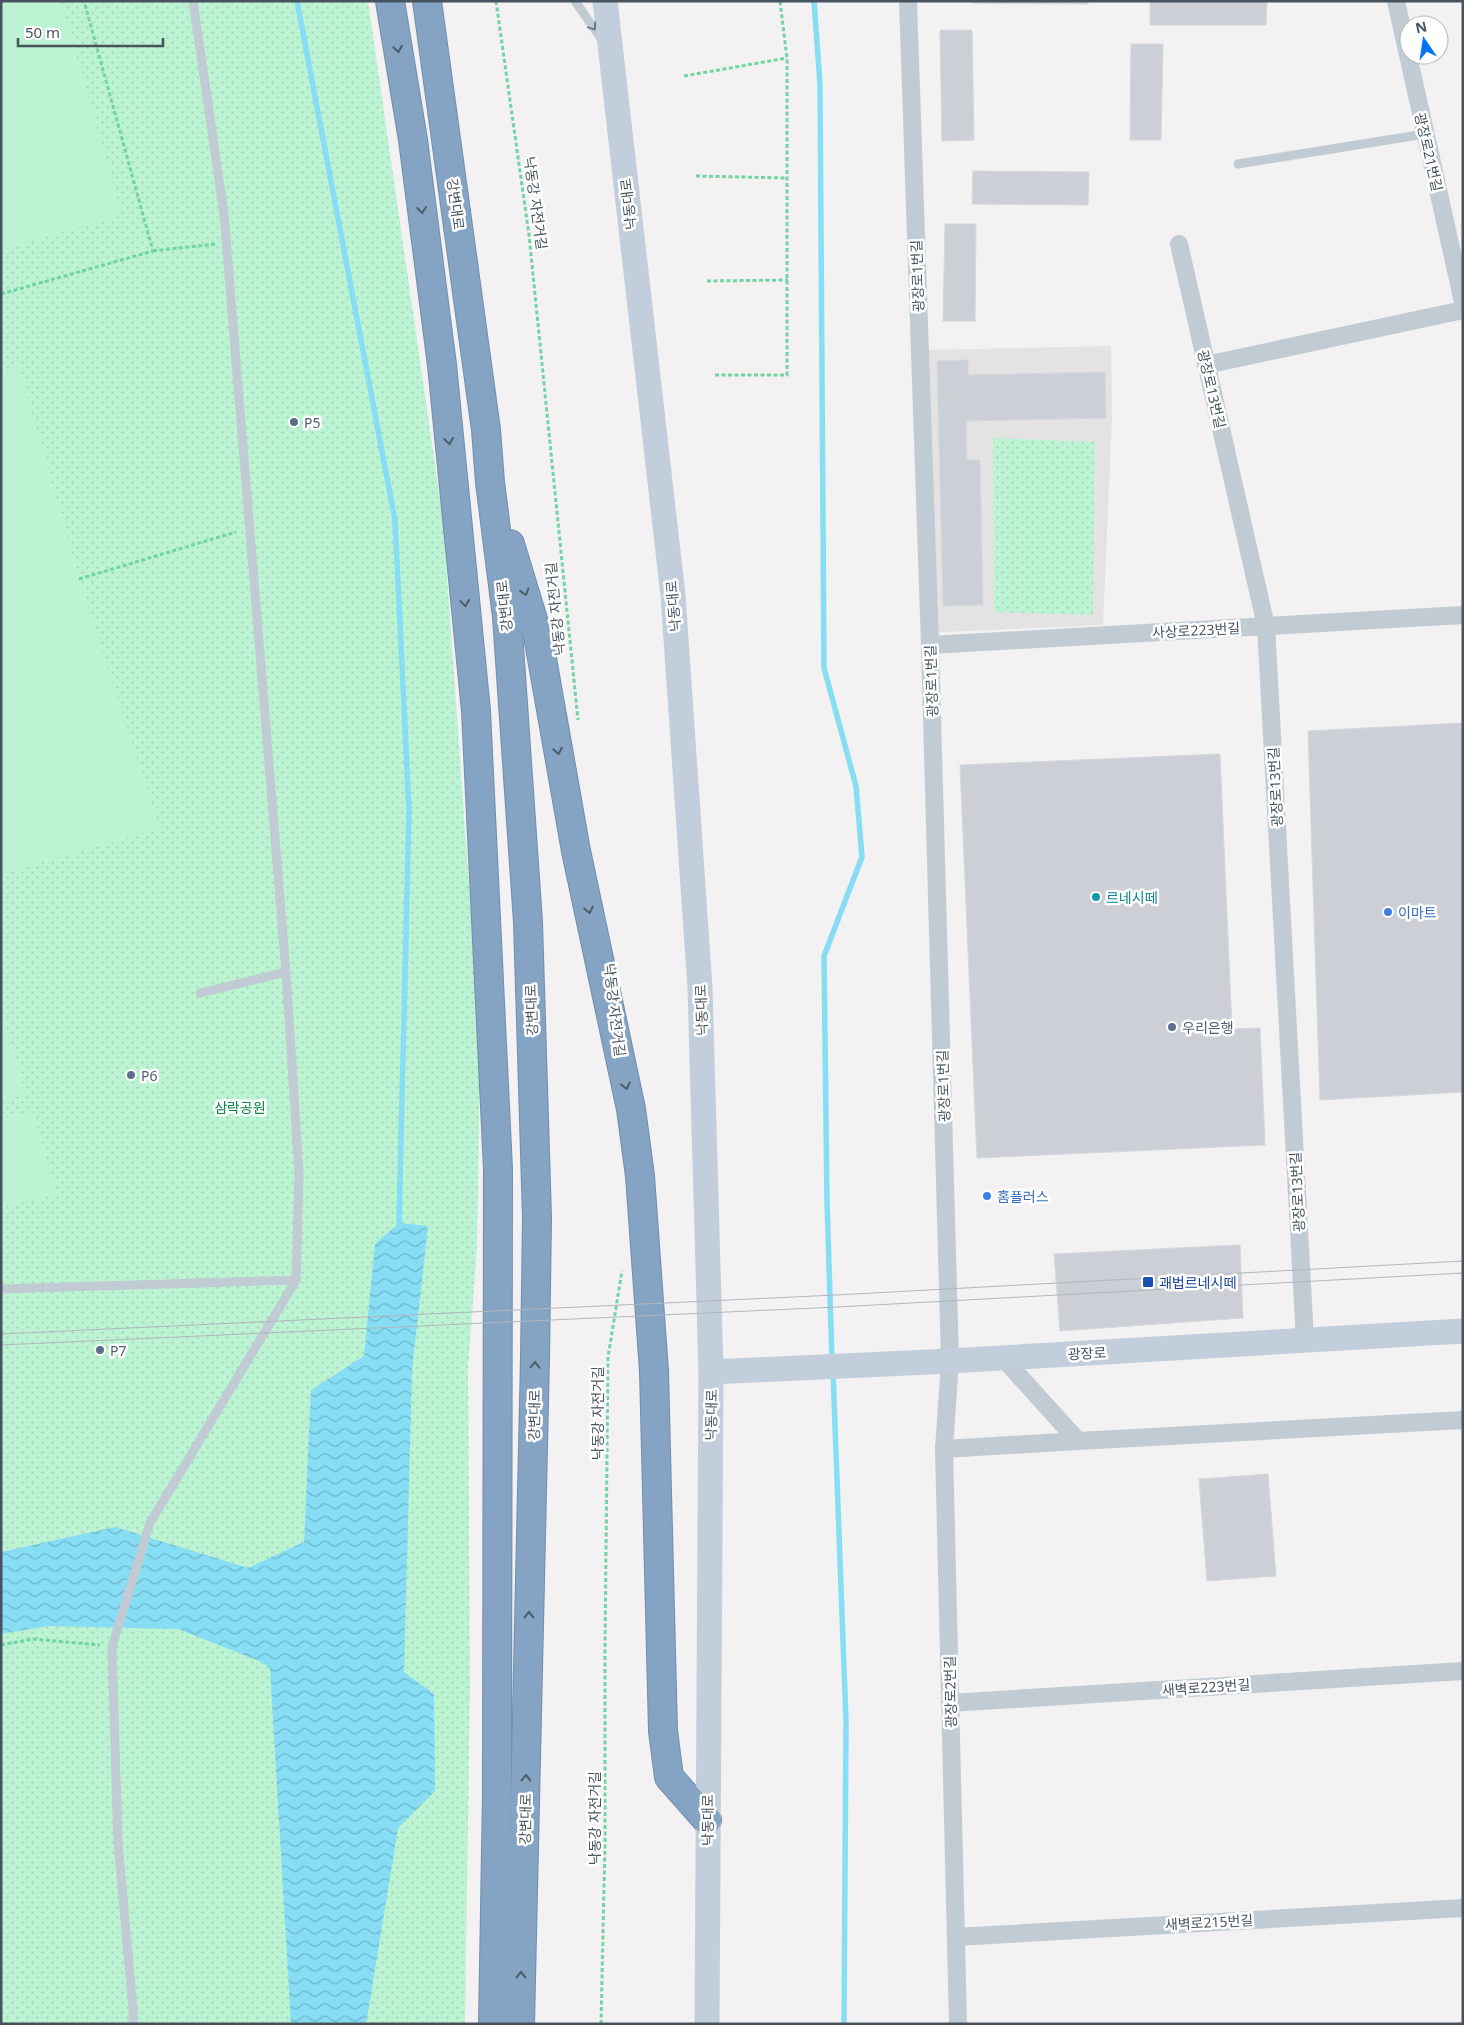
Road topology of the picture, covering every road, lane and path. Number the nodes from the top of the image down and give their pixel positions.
1 (84, 1) edge
2 (193, 1) edge
3 (390, 1) edge
4 (427, 1) edge
5 (496, 1) edge
6 (575, 1) edge
7 (605, 1) edge
8 (780, 1) edge
9 (908, 1) edge
10 (1396, 1) edge
11 (611, 53) junction
12 (787, 58) junction
13 (684, 76) dead end
14 (1426, 134) junction
15 (1238, 164) dead end
16 (696, 176) dead end
17 (786, 178) junction
18 (227, 243) junction
19 (1179, 244) dead end
20 (153, 252) junction
21 (788, 280) junction
22 (707, 281) dead end
23 (1, 294) edge
24 (1463, 302) edge
25 (1463, 310) edge
26 (1206, 365) junction
27 (442, 366) junction
28 (715, 375) dead end
29 (490, 482) junction
30 (250, 528) junction
31 (79, 579) dead end
32 (1463, 615) edge
33 (1266, 626) junction
34 (930, 645) junction
35 (579, 726) dead end
36 (286, 972) junction
37 (200, 993) dead end
38 (623, 1264) dead end
39 (296, 1280) junction
40 (1, 1289) edge
41 (1463, 1331) edge
42 (1305, 1340) junction
43 (1003, 1358) junction
44 (940, 1361) junction
45 (712, 1372) junction
46 (1463, 1420) edge
47 (1078, 1442) junction
48 (944, 1449) junction
49 (1, 1645) edge
50 (112, 1647) junction
51 (1463, 1671) edge
52 (950, 1703) junction
53 (707, 1820) junction
54 (1463, 1908) edge
55 (956, 1937) junction
56 (133, 2024) edge
57 (493, 2024) edge
58 (520, 2024) edge
59 (601, 2024) edge
60 (707, 2024) edge
61 (958, 2024) edge

1 - 20 path
2 - 18 lane
3 -> 27 highway, 강변대로
4 - 29 highway, 강변대로
5 - 35 path, 낙동강 자전거길
6 -> 11 lane
7 - 11 main road, 낙동대로
8 - 12 path
9 - 34 street, 광장로1번길
10 - 14 street, 광장로21번길
11 - 45 main road, 낙동대로
12 - 13 path
12 - 17 path
14 - 15 lane
14 - 24 street, 광장로21번길
16 - 17 path
17 - 21 path
18 - 20 path
18 - 30 lane
19 - 26 street, 광장로13번길
20 - 23 path
21 - 22 path
21 - 28 path
25 - 26 street
26 - 33 street, 광장로13번길
27 - 29 highway
27 -> 57 highway, 강변대로
29 -> 53 highway
58 -> 29 highway, 강변대로
30 - 31 path
30 - 36 lane
32 - 33 street, 사상로223번길
33 - 34 street, 사상로223번길
33 - 42 street, 광장로13번길
34 - 44 street, 광장로1번길
36 - 37 lane
36 - 39 lane
38 - 59 path, 낙동강 자전거길
39 - 40 lane
39 - 50 lane
41 - 42 main road, 광장로
42 - 43 main road, 광장로
43 - 44 main road, 광장로
43 - 47 street
44 - 45 main road, 광장로
44 - 48 street, 광장로2번길
45 - 53 main road, 낙동대로
46 - 47 street
47 - 48 street
48 - 52 street, 광장로2번길
49 - 50 path
50 - 56 lane
51 - 52 street, 새벽로223번길
52 - 55 street, 광장로2번길
53 - 60 main road, 낙동대로
54 - 55 street, 새벽로215번길
55 - 61 street, 광장로2번길

